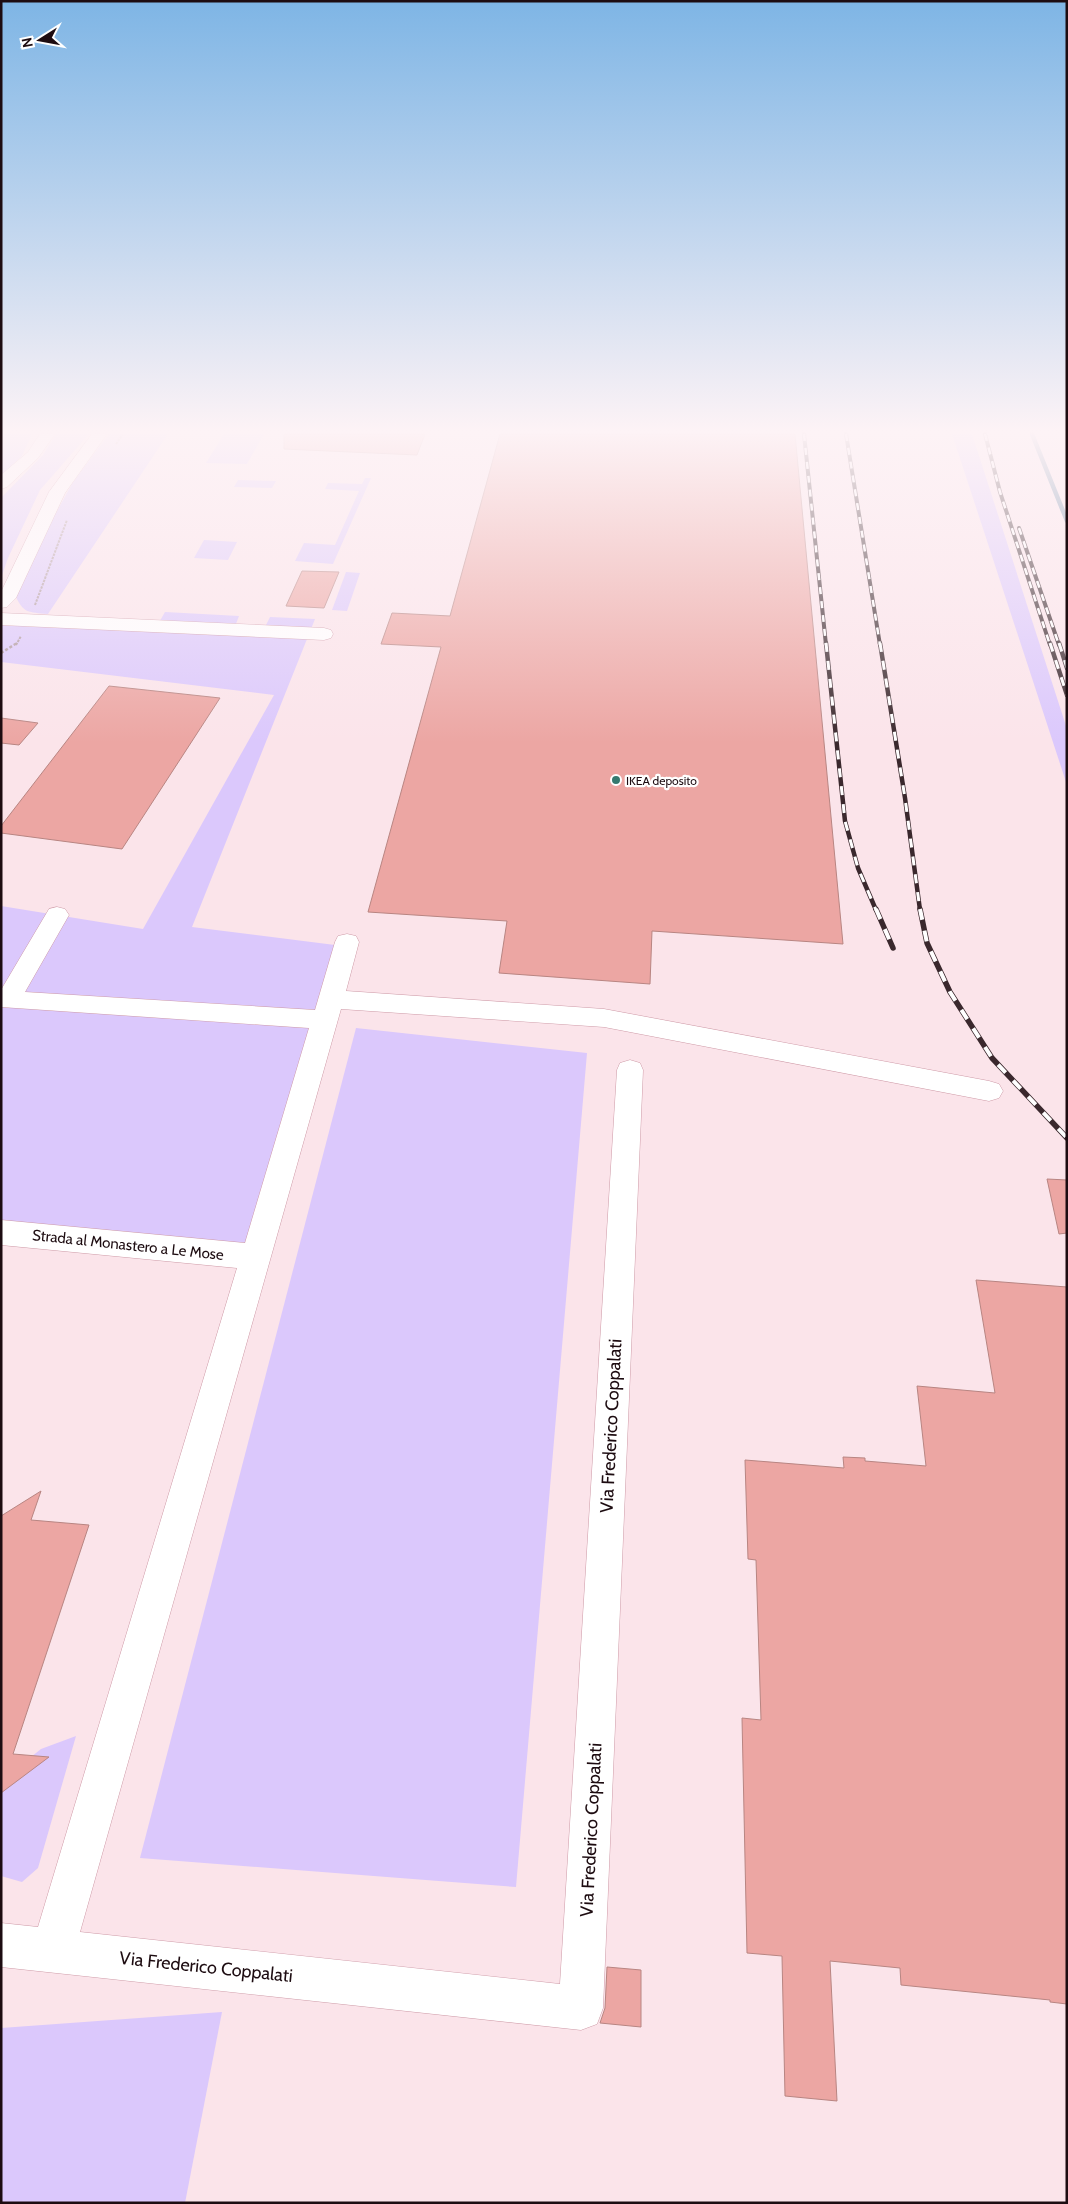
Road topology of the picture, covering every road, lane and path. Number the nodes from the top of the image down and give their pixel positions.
1 (36, 537) edge
2 (61, 537) edge
3 (1, 604) edge
4 (1, 619) edge
5 (29, 620) junction
6 (324, 634) dead end
7 (1, 653) edge
8 (57, 915) dead end
9 (347, 942) dead end
10 (327, 1010) junction
11 (630, 1070) dead end
12 (989, 1091) dead end
13 (1, 1232) edge
14 (254, 1257) junction
15 (1, 1945) edge
16 (52, 1950) junction

1 - 3 street
2 - 5 path
3 - 5 street
4 - 5 street
5 - 6 street
5 - 7 path
8 - 10 street
9 - 10 street
10 - 12 street
10 - 14 street
11 - 16 street, Via Frederico Coppalati
13 - 14 street, Strada al Monastero a Le Mose
14 - 16 street
15 - 16 street, Via Frederico Coppalati

